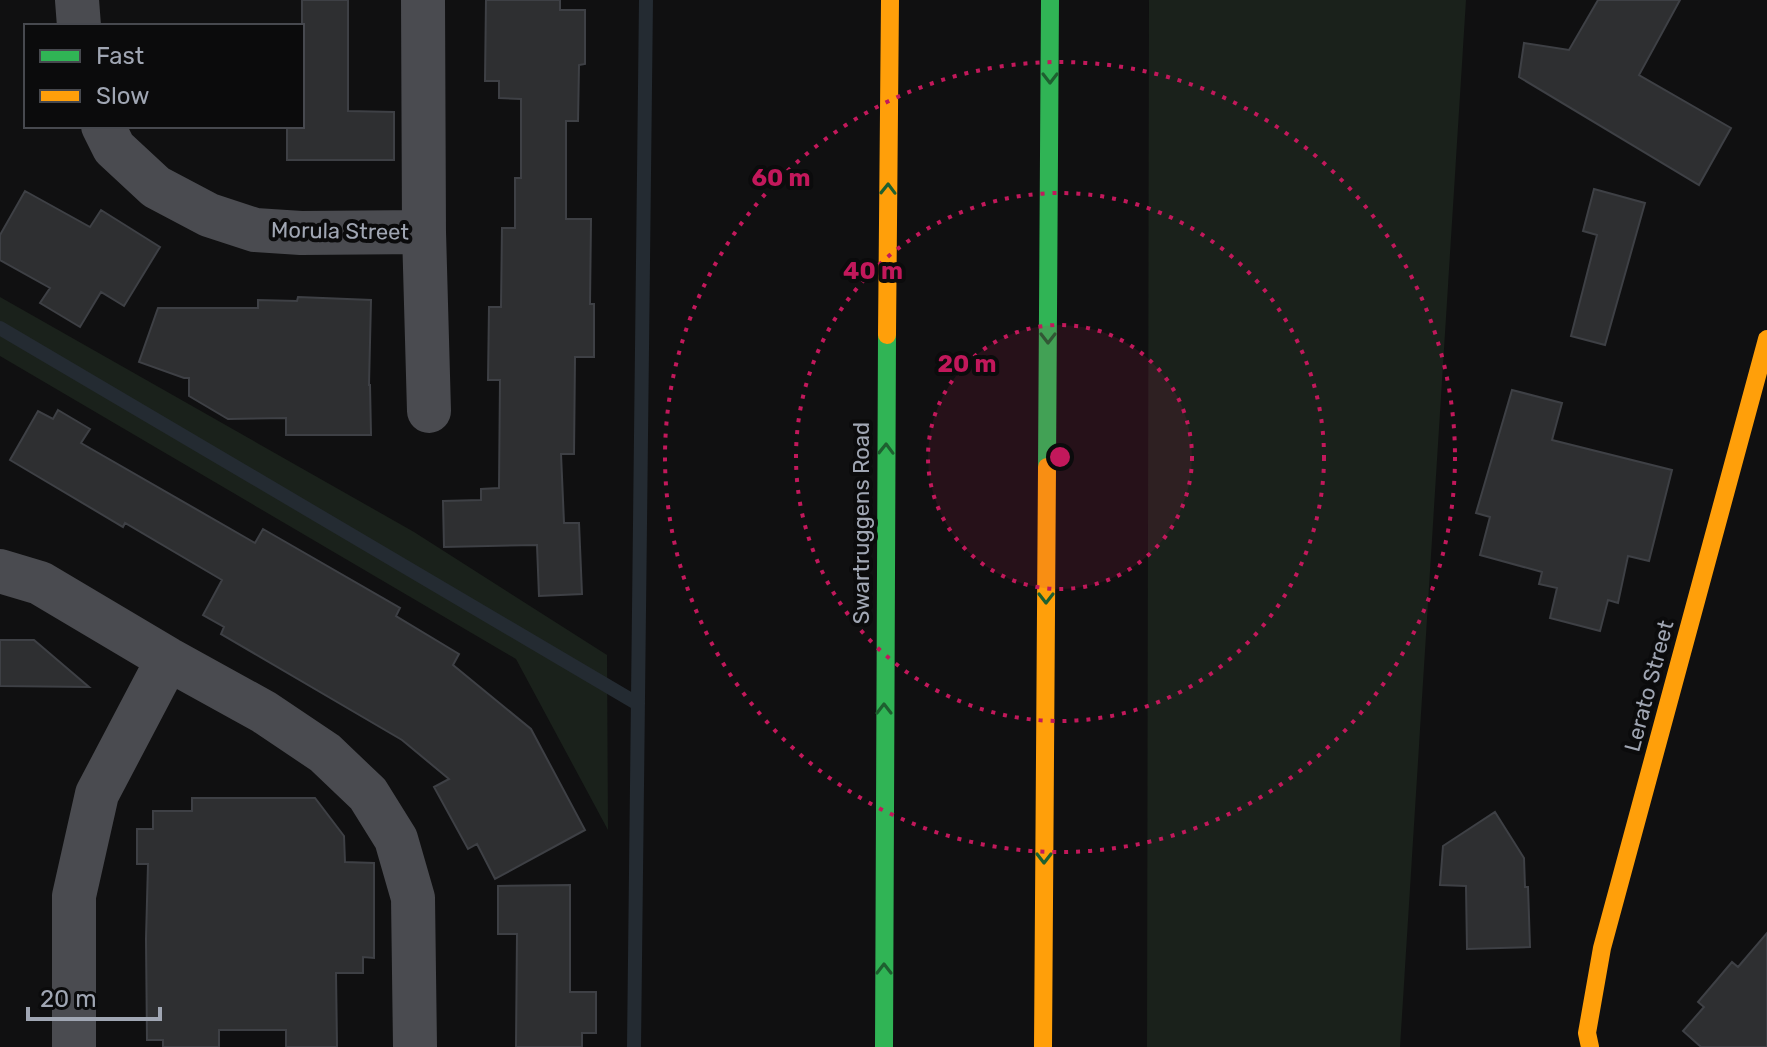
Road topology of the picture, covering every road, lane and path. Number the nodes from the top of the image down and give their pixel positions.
1 (77, 0) edge
2 (423, 0) edge
3 (890, 0) edge
4 (1050, 0) edge
5 (79, 24) edge
6 (104, 128) edge
7 (424, 232) junction
8 (1767, 339) edge
9 (429, 411) dead end
10 (0, 571) edge
11 (168, 659) junction
12 (74, 1047) edge
13 (415, 1047) edge
14 (884, 1047) edge
15 (1043, 1047) edge
16 (1590, 1047) edge

1 - 5 street
2 - 7 street, Morula Street
14 -> 3 main road, Swartruggens Road
4 -> 15 main road
6 - 7 street, Morula Street
7 - 9 street, Morula Street
8 - 16 main road, Lerato Street
10 - 11 street
11 - 12 street
11 - 13 street

